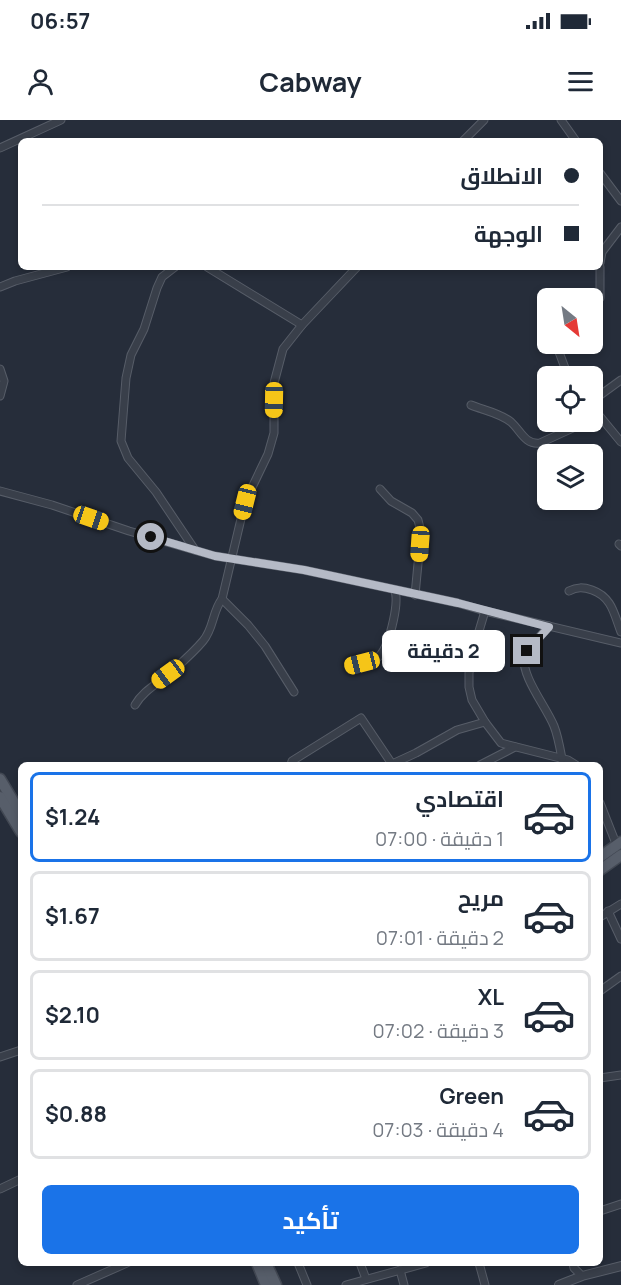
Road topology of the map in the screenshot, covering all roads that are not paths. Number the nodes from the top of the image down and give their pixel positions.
1 (62, 120) edge
2 (484, 120) edge
3 (561, 120) edge
4 (22, 138) edge
5 (466, 138) edge
6 (574, 138) edge
7 (18, 140) edge
8 (0, 148) edge
9 (603, 177) edge
10 (621, 201) edge
11 (621, 227) edge
12 (603, 251) edge
13 (56, 270) edge
14 (171, 270) edge
15 (212, 270) edge
16 (354, 270) edge
17 (600, 270) edge
18 (0, 287) edge
19 (600, 288) edge
20 (302, 325) junction
21 (0, 369) edge
22 (621, 380) edge
23 (603, 393) edge
24 (0, 396) edge
25 (471, 405) dead end
26 (603, 423) edge
27 (564, 432) edge
28 (621, 442) edge
29 (380, 489) dead end
30 (0, 491) edge
31 (195, 550) junction
32 (231, 559) junction
33 (395, 591) junction
34 (569, 591) dead end
35 (415, 595) junction
36 (222, 599) junction
37 (484, 611) junction
38 (549, 627) junction
39 (621, 632) edge
40 (621, 643) edge
41 (350, 666) dead end
42 (294, 692) dead end
43 (135, 705) dead end
44 (485, 722) junction
45 (515, 747) junction
46 (562, 759) junction
47 (292, 762) edge
48 (390, 762) edge
49 (396, 762) edge
50 (486, 762) edge
51 (569, 762) edge
52 (0, 779) edge
53 (0, 797) edge
54 (18, 809) edge
55 (603, 811) edge
56 (18, 827) edge
57 (620, 851) edge
58 (603, 856) edge
59 (603, 867) edge
60 (621, 904) edge
61 (608, 911) junction
62 (603, 915) edge
63 (621, 939) edge
64 (621, 976) edge
65 (603, 989) edge
66 (18, 1051) edge
67 (0, 1057) edge
68 (621, 1075) edge
69 (603, 1078) edge
70 (18, 1180) edge
71 (0, 1189) edge
72 (621, 1204) edge
73 (603, 1209) edge
74 (120, 1266) edge
75 (258, 1266) edge
76 (268, 1266) edge
77 (299, 1266) edge
78 (361, 1266) edge
79 (414, 1266) edge
80 (480, 1266) edge
81 (574, 1266) edge
82 (621, 1266) edge
83 (399, 1270) junction
84 (582, 1276) junction
85 (366, 1279) junction
86 (77, 1285) edge
87 (266, 1285) edge
88 (276, 1285) edge
89 (307, 1285) edge
90 (346, 1285) edge
91 (404, 1285) edge
92 (485, 1285) edge
93 (559, 1285) edge

1 - 4 street
2 - 5 street
3 - 6 street
7 - 8 street
9 - 10 street
11 - 12 street
13 - 18 street
14 - 31 street
15 - 20 street
16 - 20 street
17 - 19 street
20 - 32 street
21 - 24 street
22 - 23 street
25 - 27 street
26 - 28 street
29 - 35 street
30 - 31 street
31 - 32 street
32 - 33 street
32 - 36 street
33 - 35 street
33 - 41 street
34 - 39 street
35 - 37 street
36 - 42 street
36 - 43 street
37 - 38 street
37 - 44 street
38 - 40 street
38 - 46 street
44 - 45 street
44 - 49 street
45 - 46 street
45 - 50 street
46 - 51 street
47 - 48 street
52 - 54 main road
53 - 56 main road
55 - 57 street
57 - 58 main road
57 - 59 main road
60 - 61 street
61 - 62 street
61 - 63 street
64 - 65 street
66 - 67 street
68 - 69 street
70 - 71 street
72 - 73 street
74 - 86 street
75 - 87 main road
76 - 88 main road
77 - 89 street
78 - 85 street
79 - 83 street
80 - 92 street
81 - 84 street
82 - 84 street
83 - 85 street
83 - 91 street
84 - 93 street
85 - 90 street

